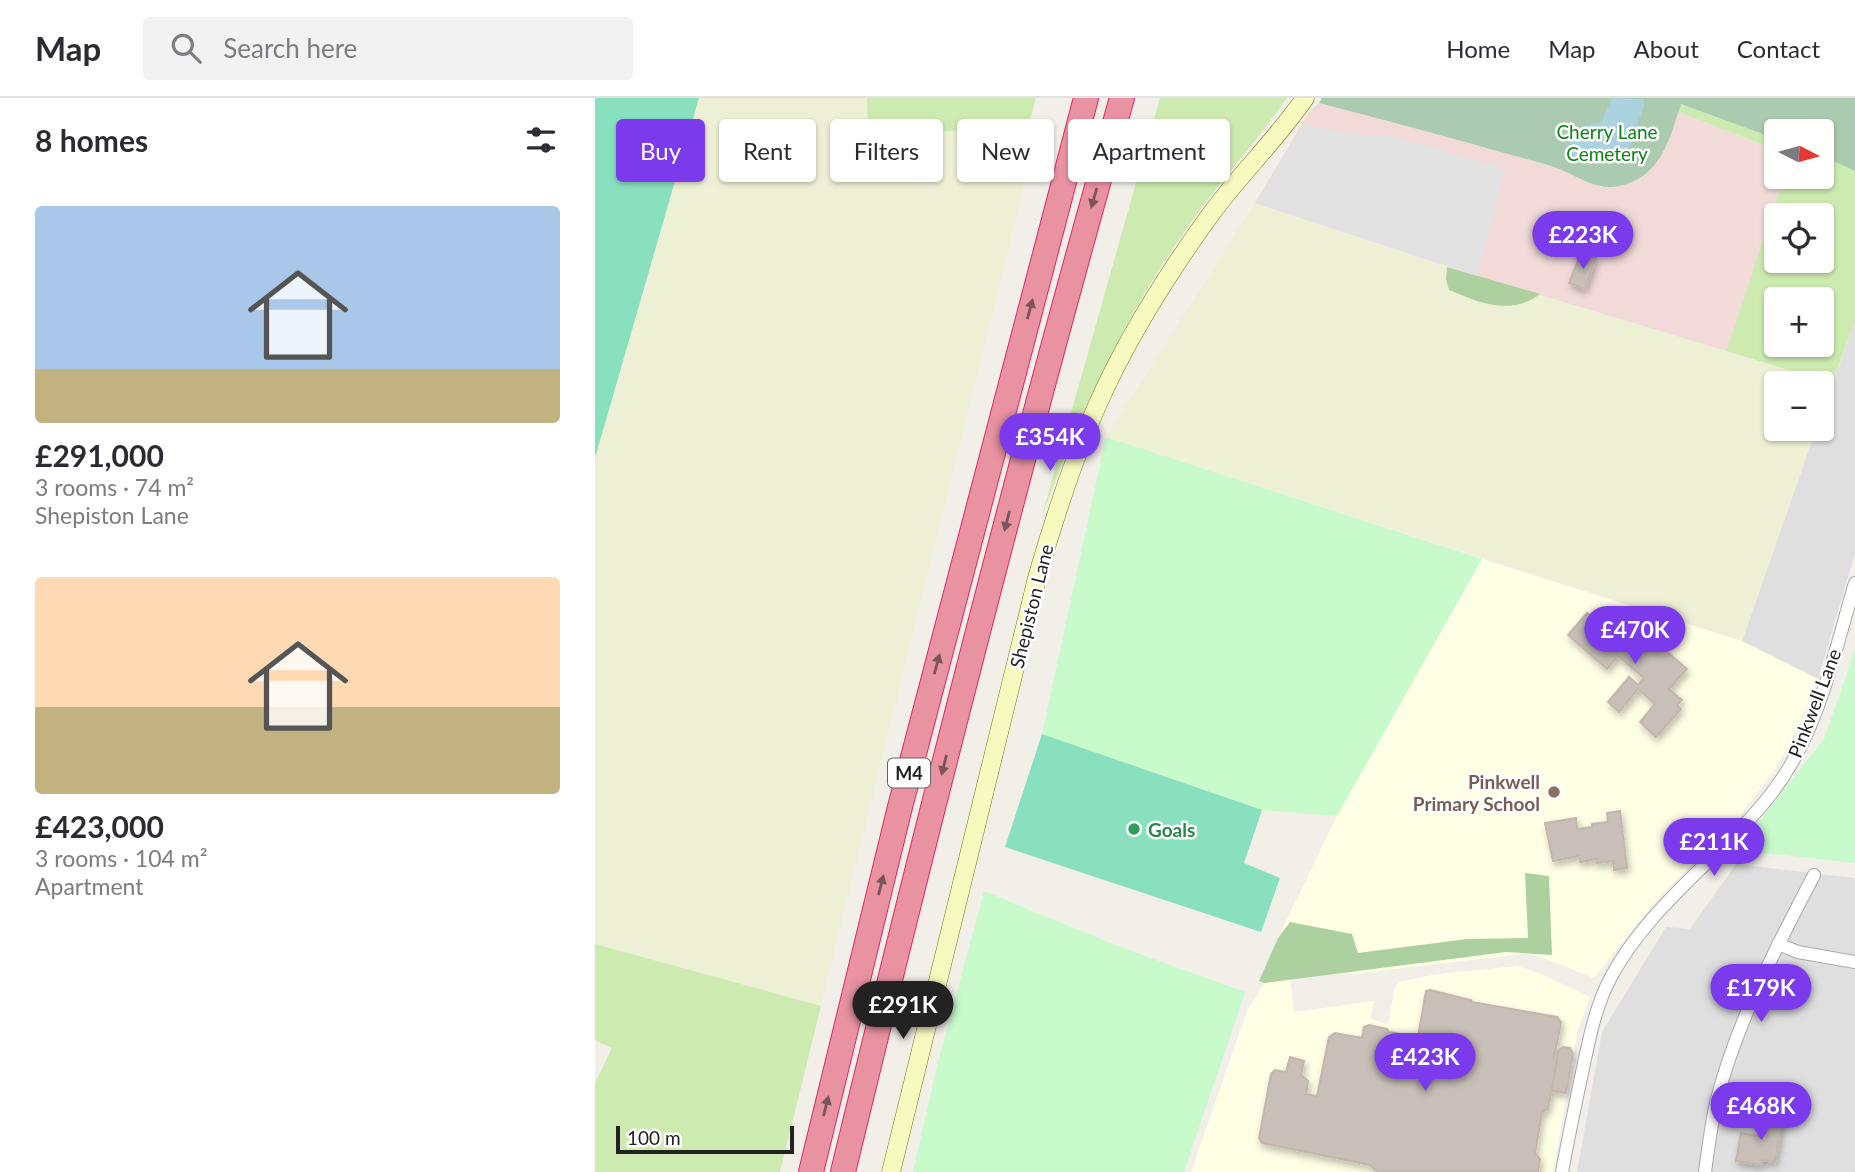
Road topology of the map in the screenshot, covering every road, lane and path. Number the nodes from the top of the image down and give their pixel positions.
1 (1086, 98) edge
2 (1305, 98) edge
3 (1121, 102) edge
4 (1855, 583) edge
5 (1814, 875) dead end
6 (1778, 944) junction
7 (1855, 962) edge
8 (811, 1172) edge
9 (843, 1172) edge
10 (891, 1172) edge
11 (1562, 1172) edge
12 (1705, 1172) edge

8 -> 1 highway, M4
2 - 10 street, Shepiston Lane
3 -> 9 highway, M4
4 - 11 street, Pinkwell Lane
5 - 6 street
6 - 7 street
6 - 12 street

